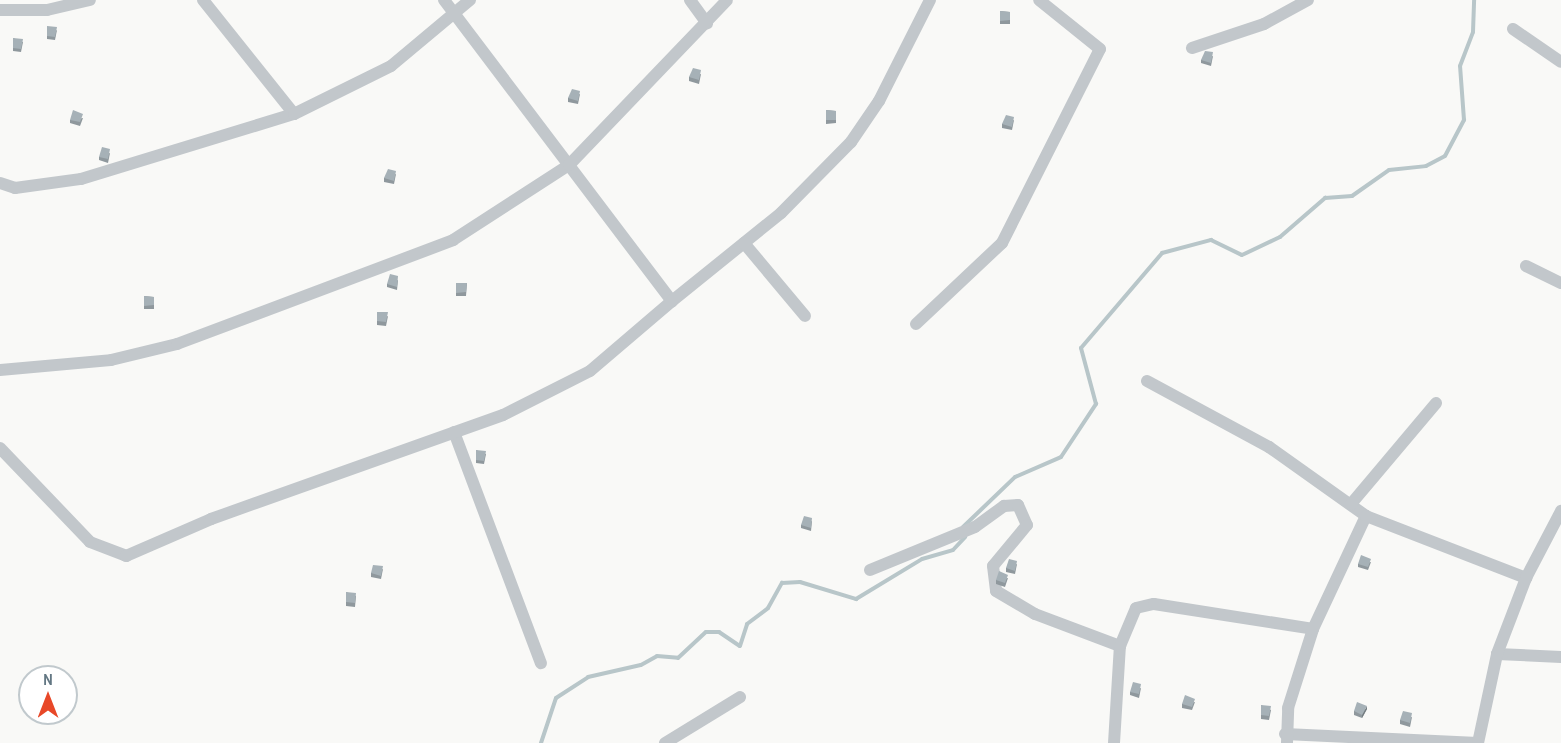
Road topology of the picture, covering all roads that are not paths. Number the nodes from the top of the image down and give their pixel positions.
1 (90, 0) edge
2 (203, 0) edge
3 (444, 0) edge
4 (470, 0) edge
5 (690, 0) edge
6 (727, 0) edge
7 (930, 0) edge
8 (1039, 0) edge
9 (1308, 0) edge
10 (0, 10) edge
11 (456, 15) junction
12 (707, 23) junction
13 (1514, 29) dead end
14 (1192, 48) dead end
15 (1561, 62) edge
16 (294, 114) junction
17 (569, 165) junction
18 (0, 183) edge
19 (744, 243) junction
20 (1526, 266) dead end
21 (1561, 283) edge
22 (672, 301) junction
23 (805, 316) dead end
24 (916, 324) dead end
25 (0, 370) edge
26 (1147, 381) dead end
27 (1436, 403) dead end
28 (454, 432) junction
29 (0, 448) edge
30 (1351, 504) junction
31 (1561, 511) edge
32 (1366, 516) junction
33 (870, 570) dead end
34 (1526, 578) junction
35 (1313, 629) junction
36 (1120, 646) junction
37 (1497, 654) junction
38 (1561, 657) edge
39 (541, 663) dead end
40 (740, 697) dead end
41 (1286, 738) edge
42 (665, 743) edge
43 (1114, 743) edge
44 (1478, 743) edge

1 - 10 street
2 - 16 street
3 - 11 street
4 - 11 street
5 - 12 street
6 - 12 street
7 - 19 street
8 - 24 street
9 - 14 street
11 - 16 street
11 - 17 street
12 - 17 street
13 - 15 street
16 - 18 street
17 - 22 street
17 - 25 street
19 - 22 street
19 - 23 street
20 - 21 street
22 - 28 street
26 - 30 street
27 - 30 street
28 - 29 street
28 - 39 street
30 - 32 street
31 - 34 street
32 - 34 street
32 - 35 street
33 - 36 street
34 - 37 street
35 - 36 street
35 - 41 street
36 - 43 street
37 - 38 street
37 - 44 street
40 - 42 street
41 - 44 street

